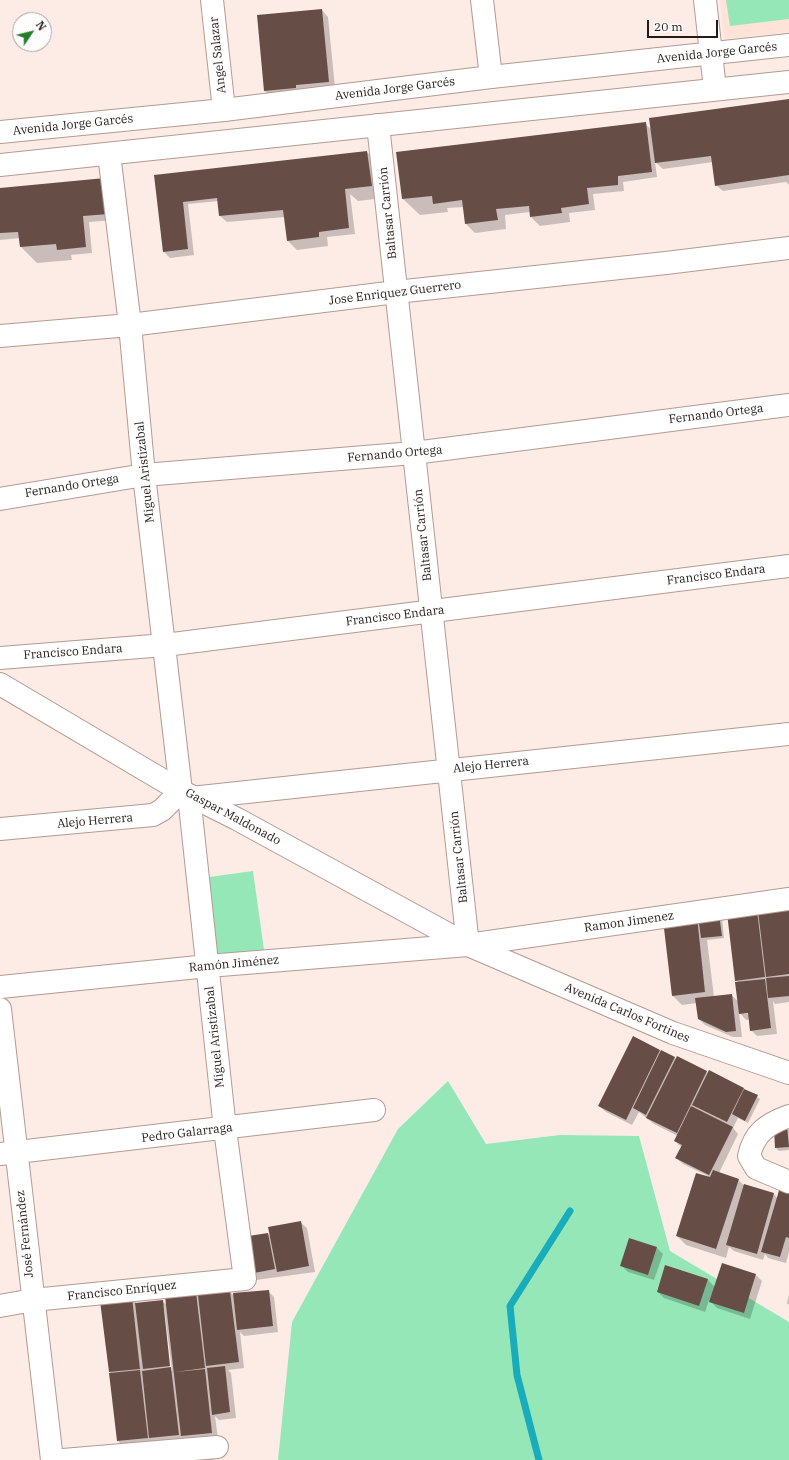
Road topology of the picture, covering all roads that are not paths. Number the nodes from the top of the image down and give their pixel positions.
1 (212, 0) edge
2 (482, 0) edge
3 (705, 0) edge
4 (789, 45) edge
5 (711, 54) junction
6 (491, 77) junction
7 (789, 82) edge
8 (715, 89) junction
9 (224, 110) junction
10 (378, 125) junction
11 (0, 132) edge
12 (109, 154) junction
13 (0, 165) edge
14 (789, 248) edge
15 (396, 292) junction
16 (130, 325) junction
17 (0, 336) edge
18 (789, 405) edge
19 (414, 453) junction
20 (144, 475) junction
21 (0, 499) edge
22 (789, 566) edge
23 (432, 612) junction
24 (165, 645) junction
25 (0, 658) edge
26 (0, 684) edge
27 (789, 734) edge
28 (449, 770) junction
29 (187, 794) junction
30 (0, 829) edge
31 (789, 899) edge
32 (468, 945) junction
33 (208, 966) junction
34 (0, 987) edge
35 (0, 1009) edge
36 (786, 1071) edge
37 (374, 1110) dead end
38 (789, 1116) edge
39 (225, 1129) junction
40 (8, 1153) edge
41 (789, 1182) edge
42 (245, 1279) joint
43 (33, 1300) junction
44 (0, 1306) edge
45 (217, 1447) dead end
46 (52, 1460) edge
47 (63, 1460) edge

1 - 9 street, Angel Salazar
2 - 6 street
3 - 5 street
4 - 5 street, Avenida Jorge Garcés
5 - 6 street, Avenida Jorge Garcés
5 - 8 street
6 - 9 street, Avenida Jorge Garcés
7 - 8 street
8 - 10 street
9 - 11 street, Avenida Jorge Garcés
10 - 12 street
10 - 15 street, Baltasar Carrión
12 - 13 street
12 - 16 street, Miguel Aristizabal
14 - 15 street, Jose Enriquez Guerrero
15 - 16 street, Jose Enriquez Guerrero
15 - 19 street, Baltasar Carrión
16 - 17 street, Jose Enriquez Guerrero
16 - 20 street, Miguel Aristizabal
18 - 19 street, Fernando Ortega
19 - 20 street, Fernando Ortega
19 - 23 street, Baltasar Carrión
20 - 21 street, Fernando Ortega
20 - 24 street, Miguel Aristizabal
22 - 23 street, Francisco Endara
23 - 24 street, Francisco Endara
23 - 28 street, Baltasar Carrión
24 - 25 street, Francisco Endara
24 - 29 street, Miguel Aristizabal
26 - 29 street, Gaspar Maldonado
27 - 28 street, Alejo Herrera
28 - 29 street, Alejo Herrera
28 - 32 street, Baltasar Carrión
29 - 30 street, Alejo Herrera
29 - 32 street, Gaspar Maldonado
29 - 33 street, Miguel Aristizabal
31 - 32 street, Ramon Jimenez
32 - 33 street, Ramón Jiménez
32 - 36 street, Avenida Carlos Fortines
33 - 34 street, Ramón Jiménez
33 - 39 street, Miguel Aristizabal
35 - 40 street, José Fernández
37 - 39 street, Pedro Galarraga
38 - 41 street
39 - 40 street, Pedro Galarraga
39 - 42 street, Miguel Aristizabal
40 - 43 street, José Fernández
42 - 43 street, Francisco Enríquez
43 - 44 street, Francisco Enríquez
43 - 46 street, José Fernández
45 - 47 street

